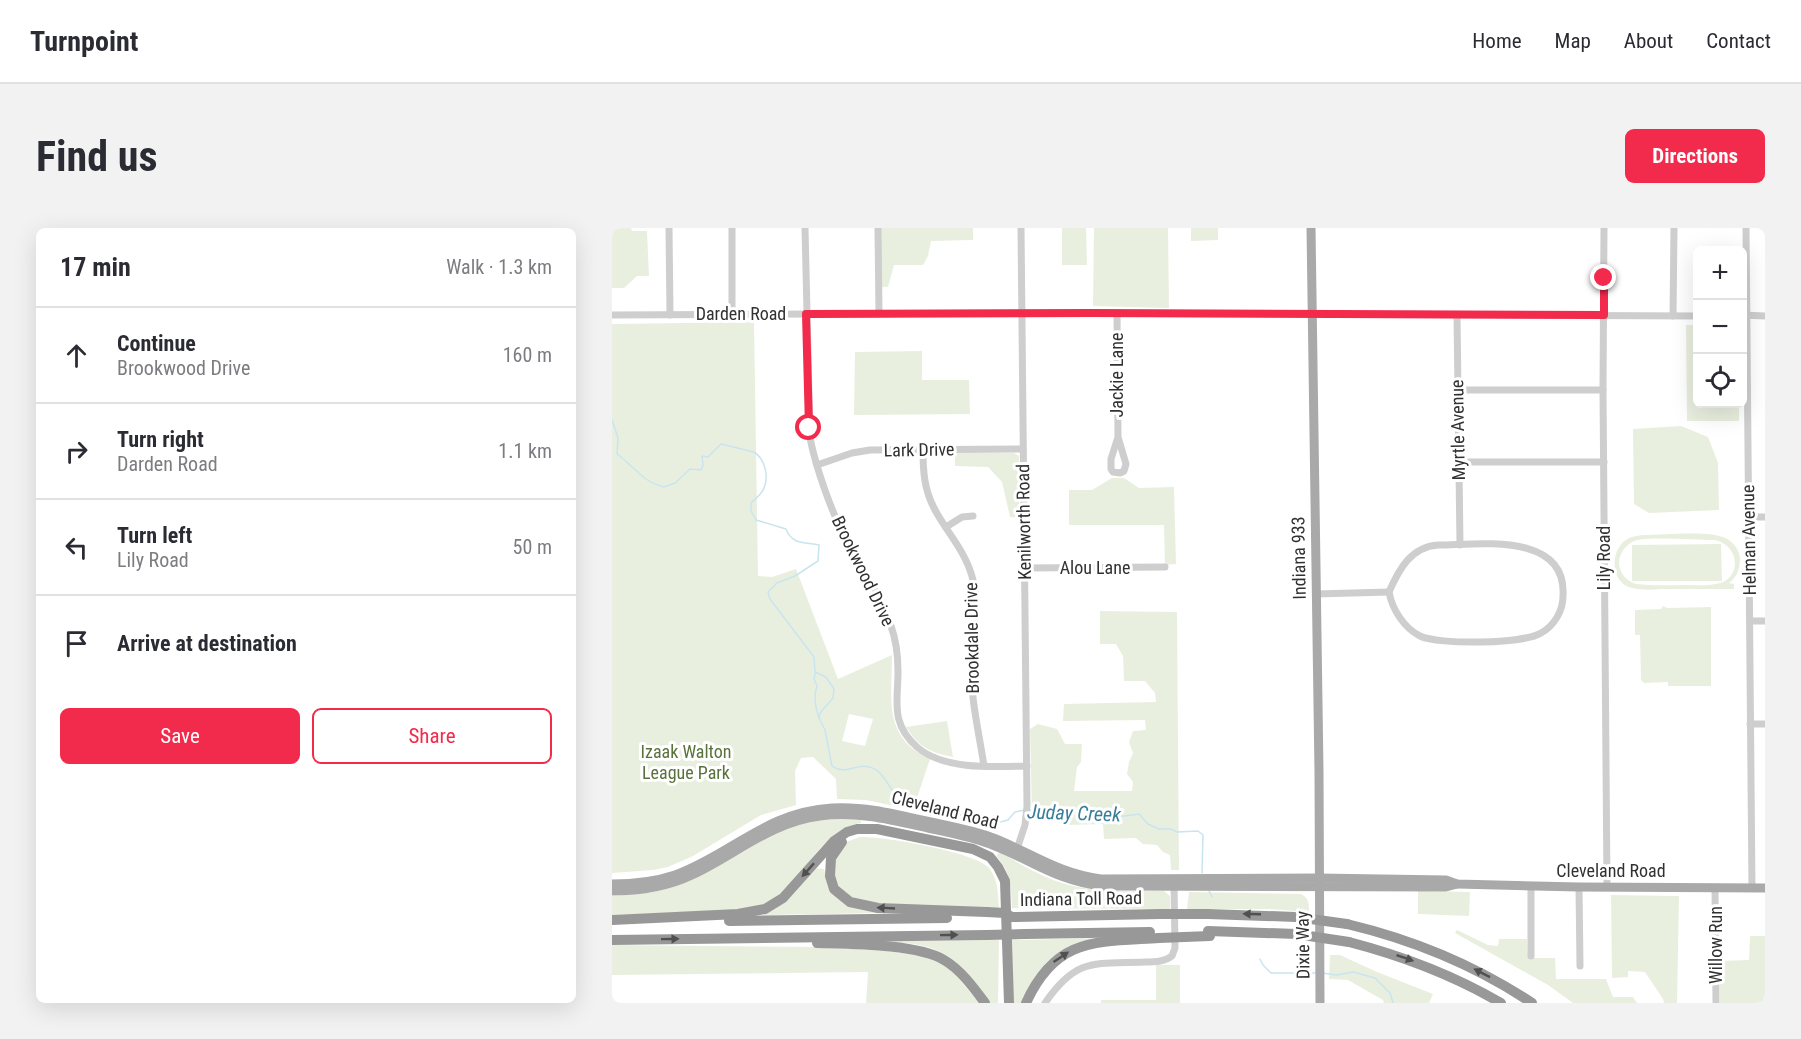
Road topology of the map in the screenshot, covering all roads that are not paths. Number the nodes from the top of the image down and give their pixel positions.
1 (669, 228) edge
2 (732, 228) edge
3 (805, 228) edge
4 (878, 228) edge
5 (1021, 228) edge
6 (1311, 228) edge
7 (1604, 228) edge
8 (1674, 228) edge
9 (1746, 228) edge
10 (1745, 300) edge
11 (1022, 313) junction
12 (1117, 313) junction
13 (806, 314) junction
14 (879, 314) junction
15 (612, 315) edge
16 (670, 315) junction
17 (732, 315) junction
18 (1312, 315) junction
19 (1457, 315) junction
20 (1604, 315) junction
21 (1747, 315) edge
22 (1673, 316) junction
23 (1693, 316) edge
24 (1765, 316) edge
25 (1746, 354) edge
26 (1457, 390) junction
27 (1603, 390) junction
28 (1118, 437) dead end
29 (1023, 449) junction
30 (922, 450) junction
31 (1458, 462) junction
32 (1604, 462) junction
33 (817, 465) junction
34 (973, 516) dead end
35 (1748, 517) junction
36 (1765, 517) edge
37 (946, 527) junction
38 (1460, 545) junction
39 (1165, 567) dead end
40 (1024, 568) junction
41 (1389, 592) junction
42 (1316, 594) junction
43 (1750, 621) junction
44 (1765, 621) edge
45 (1750, 724) junction
46 (1765, 724) edge
47 (984, 766) junction
48 (1027, 766) junction
49 (1017, 849) junction
50 (1174, 883) junction
51 (1318, 883) junction
52 (612, 884) edge
53 (1531, 886) junction
54 (1579, 887) junction
55 (1607, 887) junction
56 (1715, 888) junction
57 (1752, 888) junction
58 (1765, 888) edge
59 (612, 891) edge
60 (987, 915) junction
61 (612, 921) edge
62 (1159, 935) junction
63 (718, 938) junction
64 (612, 940) edge
65 (1531, 956) dead end
66 (1580, 966) dead end
67 (986, 1003) edge
68 (1004, 1003) edge
69 (1009, 1003) edge
70 (1026, 1003) edge
71 (1045, 1003) edge
72 (1320, 1003) edge
73 (1501, 1003) edge
74 (1532, 1003) edge
75 (1716, 1003) edge

1 - 16 street
2 - 17 street
3 - 13 street, Brookwood Drive
4 - 14 street
5 - 11 street, Kenilworth Road
6 - 18 main road, Indiana 933
7 - 20 street, Lily Road
8 - 22 street
9 - 10 street, Helman Avenue
11 - 12 street, Darden Road
11 - 14 street, Darden Road
11 - 29 street, Kenilworth Road
12 - 18 street, Darden Road
12 - 28 street, Jackie Lane
13 - 14 street, Darden Road
13 - 17 street, Darden Road
13 - 33 street, Brookwood Drive
15 - 16 street, Darden Road
16 - 17 street, Darden Road
18 - 19 street, Darden Road
18 - 42 main road, Indiana 933
19 - 20 street, Darden Road
19 - 26 street, Myrtle Avenue
20 - 22 street, Darden Road
20 - 27 street, Lily Road
21 - 24 street
22 - 23 street, Darden Road
25 - 35 street, Helman Avenue
26 - 27 street
26 - 31 street, Myrtle Avenue
27 - 32 street, Lily Road
29 - 30 street, Lark Drive
29 - 40 street, Kenilworth Road
30 - 33 street, Lark Drive
30 - 37 street, Brookdale Drive
31 - 32 street
31 - 38 street, Myrtle Avenue
32 - 55 street, Lily Road
33 - 47 street, Brookwood Drive
34 - 37 street
35 - 36 street
35 - 43 street, Helman Avenue
37 - 47 street, Brookdale Drive
38 - 41 street
38 - 41 street
39 - 40 street, Alou Lane
40 - 48 street, Kenilworth Road
41 - 42 street
42 - 51 main road, Indiana 933
43 - 44 street
43 - 45 street, Helman Avenue
45 - 46 street
45 - 57 street, Helman Avenue
47 - 48 street, Brookwood Drive
48 - 49 street, Kenilworth Road
49 - 50 main road, Cleveland Road
49 - 52 main road, Cleveland Road
50 - 51 main road, Cleveland Road
50 - 59 main road, Cleveland Road
50 - 71 street
51 - 53 main road, Cleveland Road
51 - 72 main road, Dixie Way
53 - 54 main road, Cleveland Road
53 - 65 street
54 - 55 main road, Cleveland Road
54 - 66 street
55 - 56 main road, Cleveland Road
56 - 57 main road, Cleveland Road
56 - 75 street, Willow Run
57 - 58 main road, Cleveland Road
60 - 61 highway
60 -> 68 highway
74 -> 60 highway, Indiana Toll Road, bridge
69 -> 61 highway
63 -> 62 highway, Indiana Toll Road, bridge
70 -> 62 highway
62 -> 73 highway, Indiana Toll Road, bridge
64 -> 63 highway, Indiana Toll Road
63 - 67 highway

